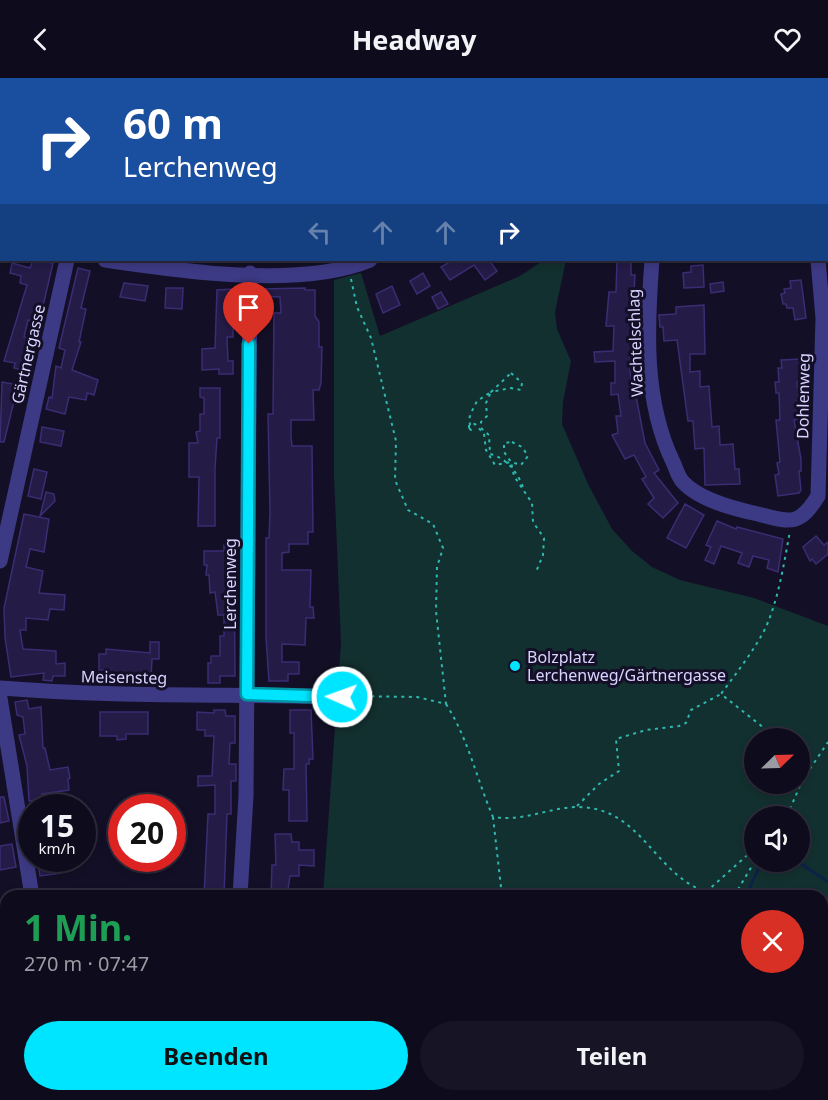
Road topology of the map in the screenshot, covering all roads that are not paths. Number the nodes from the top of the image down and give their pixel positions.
1 (67, 261) edge
2 (112, 261) edge
3 (367, 261) edge
4 (652, 261) edge
5 (818, 261) edge
6 (250, 273) junction
7 (792, 522) joint
8 (0, 561) edge
9 (0, 688) edge
10 (247, 694) junction
11 (342, 697) road end
12 (0, 698) edge
13 (31, 890) edge
14 (240, 890) edge

1 - 8 street, Gärtnergasse
2 - 6 street
3 - 6 street
4 - 7 street, Wachtelschlag
5 - 7 street, Dohlenweg
6 - 10 street, Lerchenweg
9 - 10 street, Meisensteg
10 - 11 street, Meisensteg
10 - 14 street, Lerchenweg
12 - 13 street

